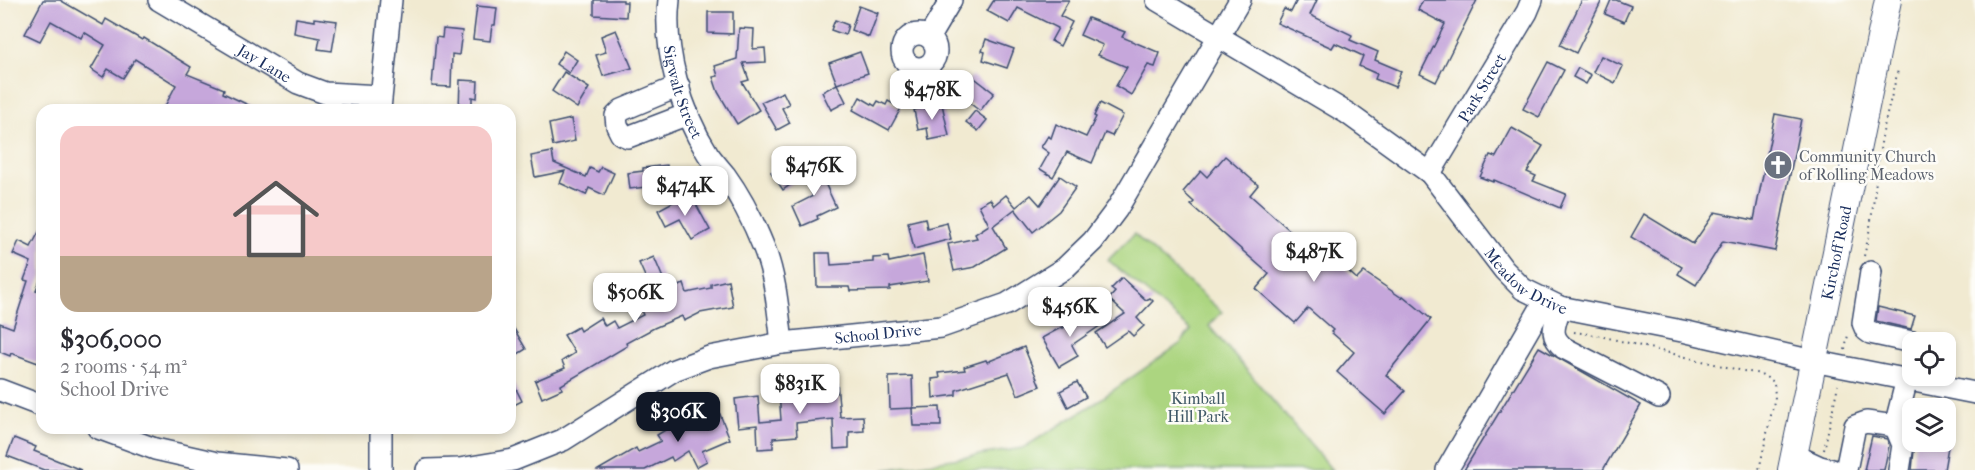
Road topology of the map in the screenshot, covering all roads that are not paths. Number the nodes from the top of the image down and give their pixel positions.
1 (159, 0) edge
2 (391, 0) edge
3 (669, 0) edge
4 (951, 0) edge
5 (1157, 0) edge
6 (1240, 0) edge
7 (1532, 0) edge
8 (1888, 0) edge
9 (929, 37) dead end
10 (1219, 38) junction
11 (679, 86) junction
12 (380, 103) edge
13 (688, 114) junction
14 (1430, 173) junction
15 (1871, 272) dead end
16 (1552, 304) junction
17 (1902, 339) edge
18 (782, 343) junction
19 (1813, 361) junction
20 (1902, 378) edge
21 (1905, 386) edge
22 (1941, 386) edge
23 (0, 390) edge
24 (1975, 393) edge
25 (1659, 398) dead end
26 (36, 404) edge
27 (1894, 426) junction
28 (114, 434) edge
29 (381, 434) edge
30 (1792, 462) edge
31 (287, 470) edge
32 (381, 470) edge
33 (427, 470) edge
34 (1447, 470) edge
35 (1832, 470) edge
36 (1846, 470) edge
37 (1899, 470) edge

1 - 12 street, Jay Lane
2 - 12 street
3 - 11 street, Sigwalt Street
4 - 9 street
5 - 10 street, Meadow Drive
6 - 10 street, School Drive
7 - 14 street, Park Street
8 - 19 main road, Kirchoff Road
10 - 14 street, Meadow Drive
10 - 18 street, School Drive
11 - 13 street, Sigwalt Street
11 - 13 street
13 - 18 street, Sigwalt Street
14 - 16 street, Meadow Drive
15 - 17 street
16 - 19 street, Meadow Drive
16 - 25 street
16 - 34 street
18 - 33 street, School Drive
19 - 20 street, Meadow Drive
19 - 30 main road, Kirchoff Road
21 - 27 street
22 - 24 street, Meadow Drive
23 - 26 street
27 - 36 street
27 - 37 street
28 - 31 street
29 - 32 street
30 - 35 street

